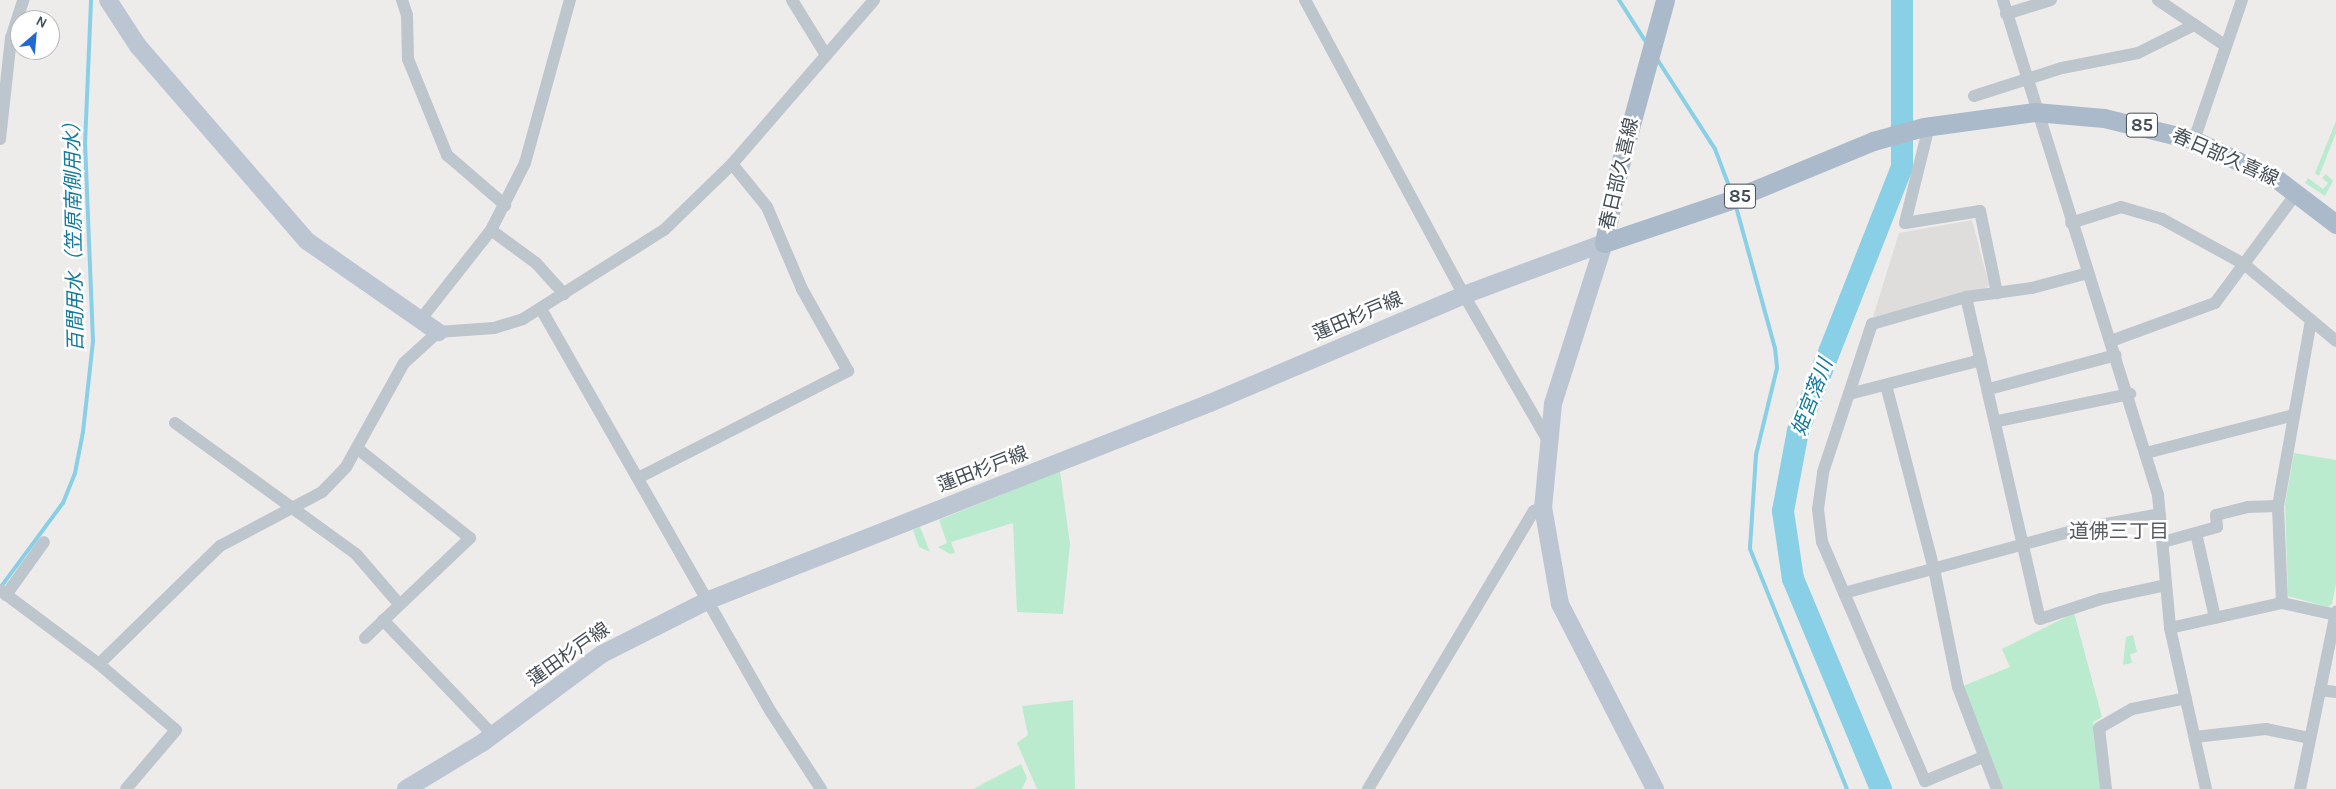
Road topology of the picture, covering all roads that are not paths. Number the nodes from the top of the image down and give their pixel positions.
1 (23, 0) edge
2 (108, 0) edge
3 (402, 0) edge
4 (570, 0) edge
5 (792, 0) edge
6 (874, 0) edge
7 (1305, 0) edge
8 (1665, 0) edge
9 (2003, 0) edge
10 (2051, 0) edge
11 (2158, 0) edge
12 (2242, 0) edge
13 (2006, 14) junction
14 (2194, 25) junction
15 (2224, 44) junction
16 (826, 55) junction
17 (2025, 80) junction
18 (1974, 96) dead end
19 (2035, 112) junction
20 (1926, 126) junction
21 (0, 139) edge
22 (2194, 140) junction
23 (732, 164) junction
24 (2297, 192) junction
25 (505, 205) junction
26 (2071, 223) junction
27 (2336, 224) edge
28 (491, 230) junction
29 (1604, 244) junction
30 (2244, 264) junction
31 (2088, 273) junction
32 (1997, 293) junction
33 (564, 294) junction
34 (1464, 294) junction
35 (1966, 297) junction
36 (541, 309) junction
37 (421, 319) junction
38 (2311, 321) junction
39 (438, 332) junction
40 (2336, 341) edge
41 (2112, 342) junction
42 (2116, 355) junction
43 (1981, 360) junction
44 (1886, 385) junction
45 (1989, 389) junction
46 (1849, 394) junction
47 (2130, 394) junction
48 (2294, 416) junction
49 (1998, 422) junction
50 (175, 423) dead end
51 (1547, 440) junction
52 (358, 449) junction
53 (2146, 453) junction
54 (638, 478) junction
55 (2278, 506) junction
56 (1542, 507) junction
57 (292, 508) junction
58 (2160, 514) junction
59 (2196, 533) junction
60 (44, 542) dead end
61 (2163, 542) junction
62 (2024, 544) junction
63 (1934, 569) junction
64 (2166, 584) junction
65 (3, 592) edge
66 (1844, 593) junction
67 (709, 600) junction
68 (2282, 603) junction
69 (399, 604) junction
70 (2336, 614) edge
71 (2215, 618) junction
72 (383, 620) junction
73 (2170, 628) junction
74 (365, 638) dead end
75 (99, 664) junction
76 (2320, 690) junction
77 (2336, 692) edge
78 (2186, 698) junction
79 (493, 735) junction
80 (2196, 737) junction
81 (2310, 738) junction
82 (1983, 757) junction
83 (126, 789) edge
84 (406, 789) edge
85 (821, 789) edge
86 (1368, 789) edge
87 (1655, 789) edge
88 (1997, 789) edge
89 (2106, 789) edge
90 (2206, 789) edge
91 (2300, 789) edge

1 - 21 street
2 - 37 main road
3 - 25 street
4 - 25 street
5 - 16 street
6 - 16 street
7 - 34 street
8 - 29 main road, 春日部久喜線
9 - 13 street
10 - 13 street
11 - 14 street
12 - 15 street
13 - 17 street
14 - 15 street
14 - 17 street
15 - 22 street
16 - 23 street
17 - 18 street
17 - 19 street
19 - 20 main road, 春日部久喜線 / 85
19 - 22 main road, 春日部久喜線 / 85
19 - 26 street
20 - 29 main road, 春日部久喜線 / 85
20 - 32 street
22 - 24 main road, 春日部久喜線 / 85
23 - 33 street
23 - 54 street
24 - 27 main road, 春日部久喜線 / 85
24 - 30 street
25 - 28 street
26 - 30 street
26 - 31 street
28 - 33 street
28 - 37 street
29 - 34 main road, 蓮田杉戸線
29 - 51 main road
30 - 38 street
30 - 41 street
31 - 32 street
31 - 41 street
32 - 35 street
33 - 36 street
34 - 51 street
34 - 67 main road, 蓮田杉戸線
35 - 43 street
35 - 46 street
36 - 39 street
36 - 54 street
37 - 39 main road
38 - 40 street
38 - 48 street
39 - 52 street
41 - 42 street
42 - 45 street
42 - 47 street
43 - 44 street
43 - 45 street
44 - 46 street
44 - 63 street
45 - 49 street
46 - 66 street
47 - 49 street
47 - 53 street
48 - 53 street
48 - 55 street
49 - 62 street
50 - 57 street
51 - 56 main road
52 - 57 street
52 - 69 street
53 - 58 street
54 - 67 street
55 - 59 street
55 - 68 street
56 - 86 street
56 - 87 main road
57 - 69 street
57 - 75 street
58 - 61 street
58 - 62 street
59 - 61 street
59 - 71 street
60 - 65 street
61 - 64 street
62 - 63 street
62 - 64 street
63 - 66 street
63 - 82 street
64 - 73 street
65 - 75 street
66 - 82 street
67 - 79 main road, 蓮田杉戸線
67 - 85 street
68 - 70 street
68 - 71 street
69 - 72 street
70 - 76 street
71 - 73 street
72 - 74 street
72 - 79 street
73 - 78 street
75 - 83 street
76 - 77 street
76 - 81 street
78 - 80 street
78 - 89 street
79 - 84 main road, 蓮田杉戸線
80 - 81 street
80 - 90 street
81 - 91 street
82 - 88 street

